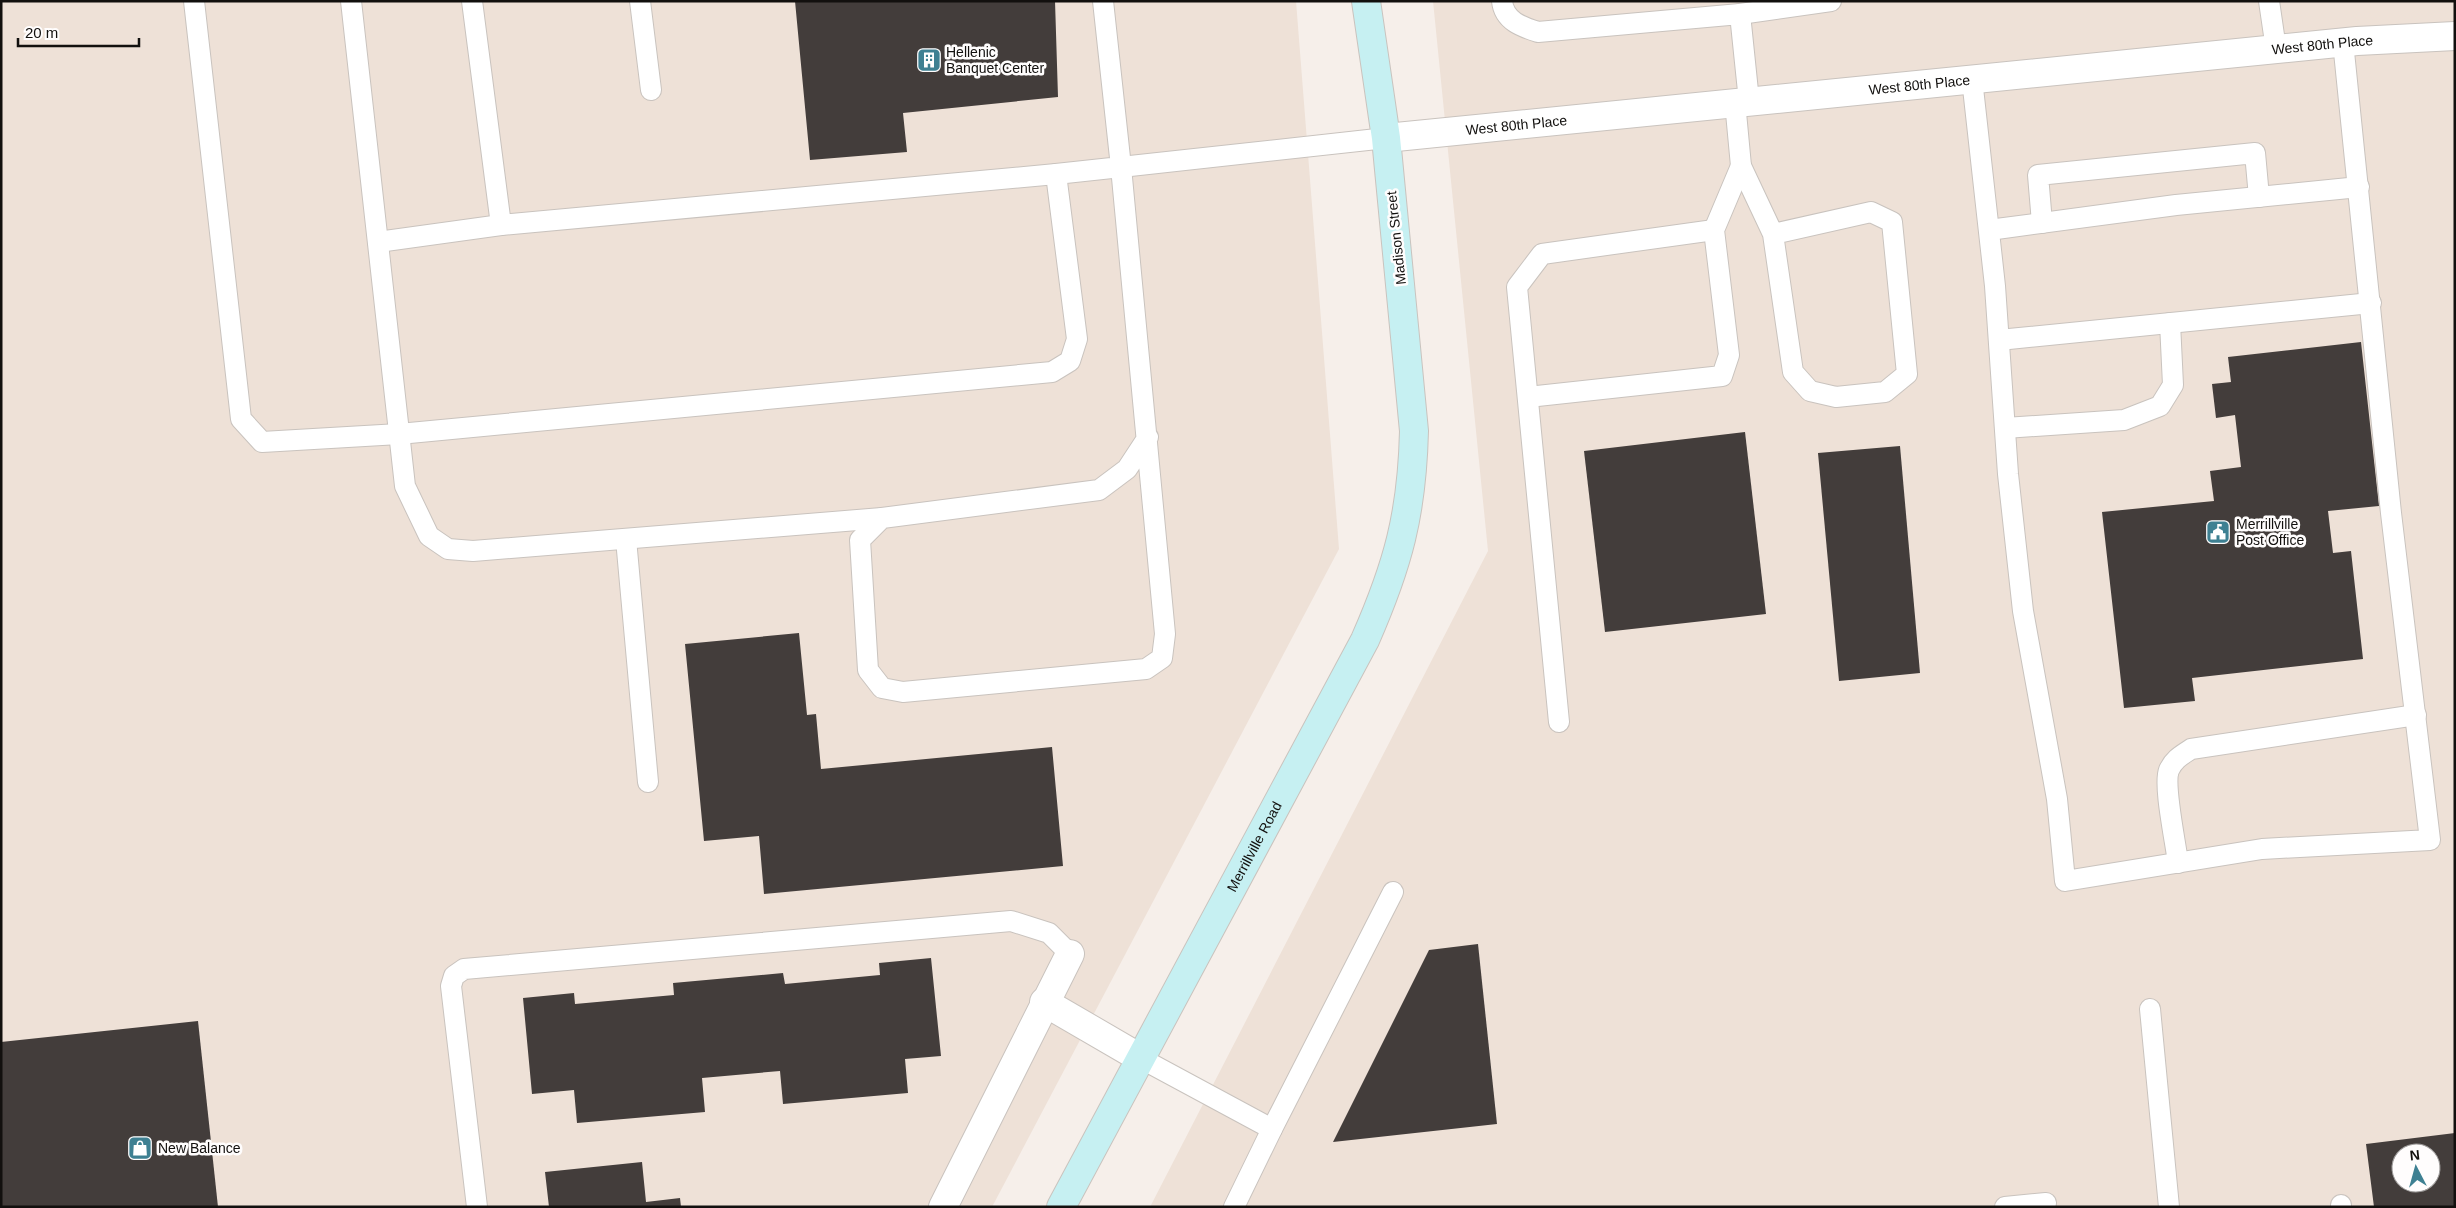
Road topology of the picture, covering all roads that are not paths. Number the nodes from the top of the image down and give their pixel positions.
1 (194, 1) edge
2 (351, 1) edge
3 (472, 1) edge
4 (640, 1) edge
5 (1104, 1) edge
6 (1366, 1) edge
7 (1502, 1) edge
8 (1831, 1) edge
9 (2270, 1) edge
10 (1740, 14) junction
11 (2455, 36) edge
12 (2343, 42) junction
13 (2276, 48) junction
14 (1972, 79) junction
15 (651, 90) dead end
16 (1742, 101) junction
17 (1386, 138) junction
18 (1741, 166) junction
19 (1121, 167) junction
20 (1056, 174) junction
21 (2359, 188) junction
22 (2259, 197) junction
23 (2042, 223) junction
24 (501, 225) junction
25 (1714, 230) junction
26 (1989, 230) junction
27 (1773, 234) junction
28 (378, 242) junction
29 (2371, 303) junction
30 (2170, 323) junction
31 (1999, 340) junction
32 (1528, 398) junction
33 (2005, 428) junction
34 (399, 434) junction
35 (1148, 437) junction
36 (1413, 475) joint
37 (882, 518) junction
38 (626, 539) junction
39 (2416, 715) junction
40 (1559, 722) dead end
41 (648, 782) dead end
42 (2178, 863) junction
43 (1393, 892) dead end
44 (1070, 954) joint
45 (1044, 1002) junction
46 (2150, 1009) dead end
47 (1142, 1059) junction
48 (1272, 1129) junction
49 (2046, 1203) dead end
50 (477, 1207) edge
51 (943, 1207) edge
52 (1062, 1207) edge
53 (1234, 1207) edge
54 (2005, 1207) edge
55 (2169, 1207) edge

1 - 34 lane
2 - 28 lane
3 - 24 lane
4 - 15 lane
5 - 19 lane
6 - 17 street, Madison Street
7 - 10 lane
8 - 10 lane
9 - 13 lane
10 - 16 lane
11 - 12 street, West 80th Place
12 - 13 street, West 80th Place
12 - 21 lane
13 - 14 street, West 80th Place
14 - 16 street, West 80th Place
14 - 26 lane
16 - 17 street, West 80th Place
16 - 18 lane
17 - 19 lane
17 - 36 street, Madison Street
18 - 25 lane
18 - 27 lane
19 - 20 lane
19 - 35 lane
20 - 24 lane
20 - 34 lane
21 - 22 lane
21 - 29 lane
22 - 23 lane
22 - 23 lane
23 - 26 lane
24 - 28 lane
25 - 32 lane
25 - 32 lane
26 - 31 lane
27 - 27 lane
28 - 34 lane
29 - 30 lane
29 - 39 lane
30 - 31 lane
30 - 33 lane
31 - 33 lane
32 - 40 lane
33 - 42 lane
34 - 38 lane
35 - 37 lane
35 - 37 lane
36 - 47 street, Merrillville Road
37 - 38 lane
38 - 41 lane
39 - 42 lane
39 - 42 lane
43 - 48 lane
44 - 45 street
44 - 50 lane
45 - 47 street
45 - 51 street
46 - 55 lane
47 - 48 lane
47 - 52 street, Merrillville Road
48 - 53 lane
49 - 54 lane

